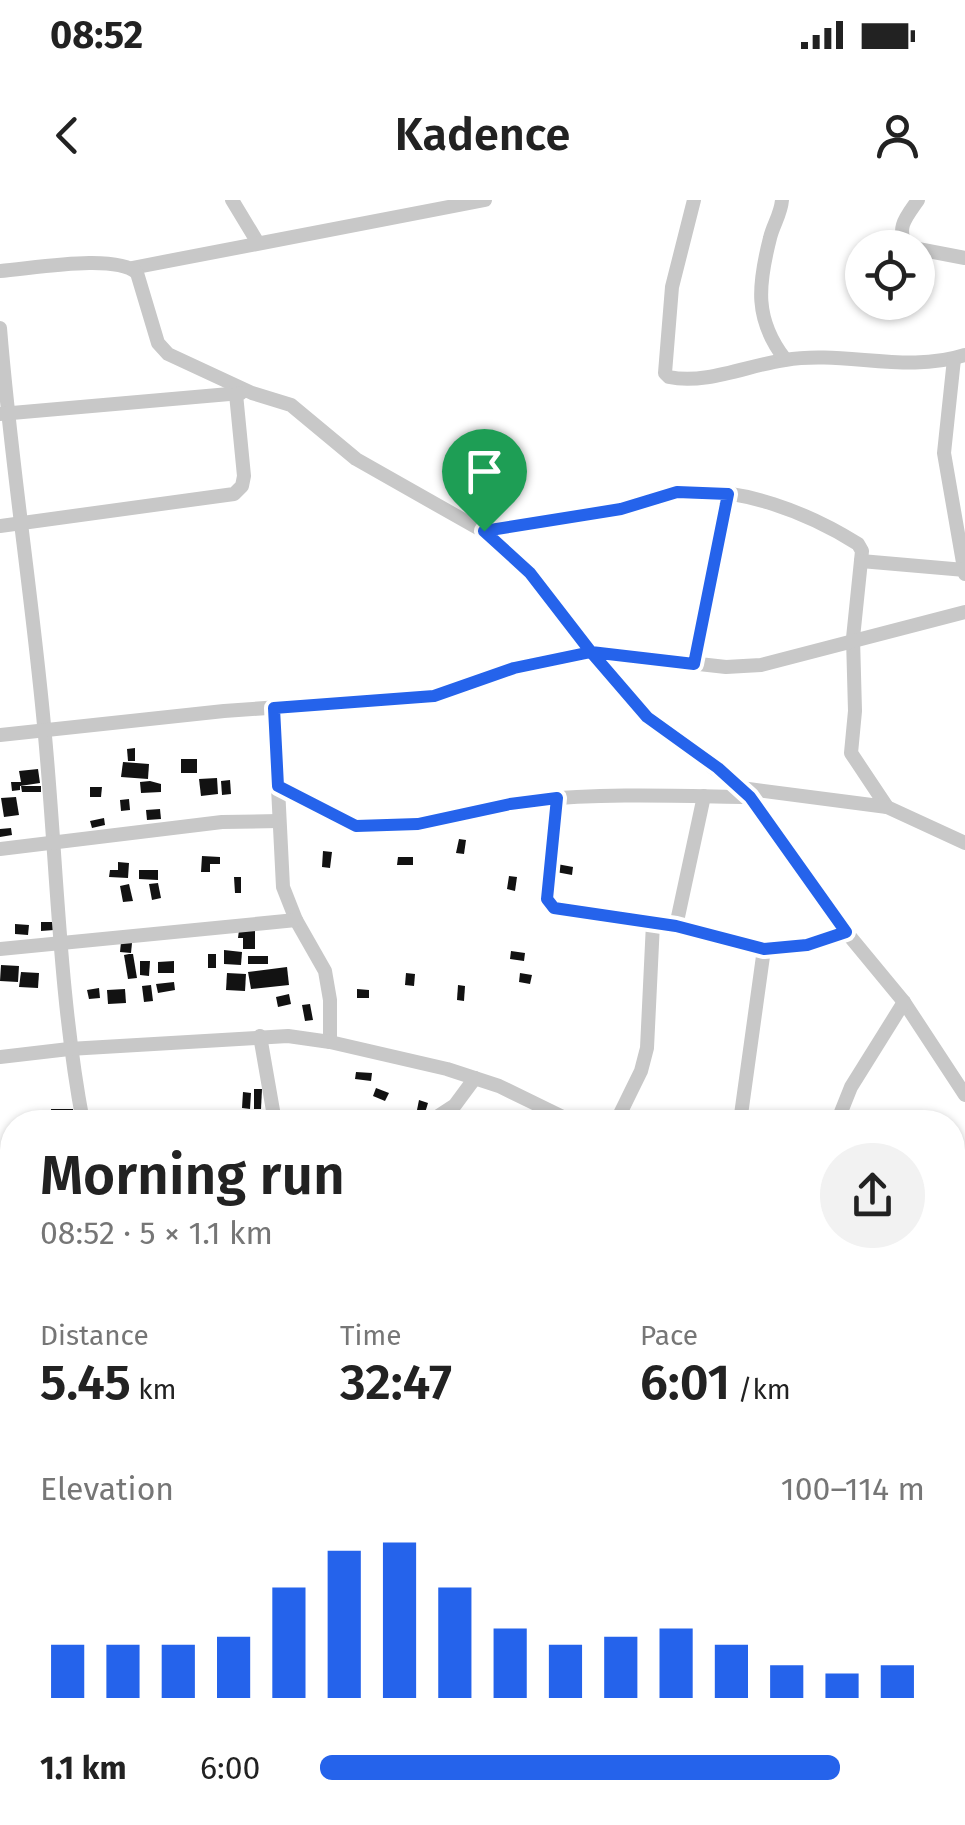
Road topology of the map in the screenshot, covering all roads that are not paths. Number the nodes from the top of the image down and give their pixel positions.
1 (232, 200) edge
2 (485, 200) edge
3 (694, 200) edge
4 (782, 200) edge
5 (918, 200) edge
6 (429, 204) edge
7 (901, 230) edge
8 (258, 243) junction
9 (935, 252) edge
10 (965, 258) edge
11 (132, 268) junction
12 (0, 271) edge
13 (0, 328) edge
14 (960, 357) edge
15 (785, 360) junction
16 (244, 393) junction
17 (3, 414) edge
18 (728, 494) junction
19 (21, 525) junction
20 (0, 526) edge
21 (484, 531) junction
22 (861, 561) junction
23 (965, 571) edge
24 (965, 612) edge
25 (853, 638) junction
26 (591, 652) junction
27 (694, 664) junction
28 (274, 708) junction
29 (45, 730) junction
30 (0, 735) edge
31 (278, 786) junction
32 (746, 793) junction
33 (704, 796) junction
34 (557, 798) junction
35 (887, 808) junction
36 (279, 821) junction
37 (55, 843) junction
38 (965, 843) edge
39 (0, 849) edge
40 (296, 920) junction
41 (653, 922) junction
42 (676, 926) junction
43 (846, 932) junction
44 (60, 941) junction
45 (764, 949) junction
46 (0, 950) edge
47 (904, 1002) junction
48 (260, 1036) junction
49 (330, 1042) junction
50 (70, 1049) junction
51 (0, 1057) edge
52 (474, 1078) junction
53 (965, 1095) edge
54 (81, 1110) edge
55 (272, 1110) edge
56 (447, 1110) edge
57 (548, 1110) edge
58 (622, 1110) edge
59 (742, 1110) edge
60 (842, 1110) edge

1 - 8 street
2 - 6 street
3 - 15 street
4 - 15 street
5 - 7 street
6 - 8 street
8 - 11 street
9 - 10 street
11 - 12 street
11 - 16 street
13 - 17 street
14 - 15 street
14 - 23 street
16 - 17 street
16 - 19 street
16 - 21 street
17 - 19 street
18 - 21 street
18 - 22 street
18 - 27 street
19 - 20 street
19 - 29 street
21 - 26 street
22 - 23 street
22 - 25 street
24 - 25 street
25 - 27 street
25 - 35 street
26 - 27 street
26 - 28 street
26 - 32 street
28 - 29 street
28 - 31 street
29 - 30 street
29 - 37 street
31 - 34 street
31 - 36 street
32 - 33 street
32 - 35 street
32 - 43 street
33 - 34 street
33 - 42 street
34 - 41 street
35 - 38 street
36 - 37 street
36 - 40 street
37 - 39 street
37 - 44 street
40 - 44 street
40 - 49 street
41 - 42 street
41 - 58 street
42 - 45 street
43 - 45 street
43 - 47 street
44 - 46 street
44 - 50 street
45 - 59 street
47 - 53 street
47 - 60 street
48 - 49 street
48 - 50 street
48 - 55 street
49 - 52 street
50 - 51 street
50 - 54 street
52 - 56 street
52 - 57 street

